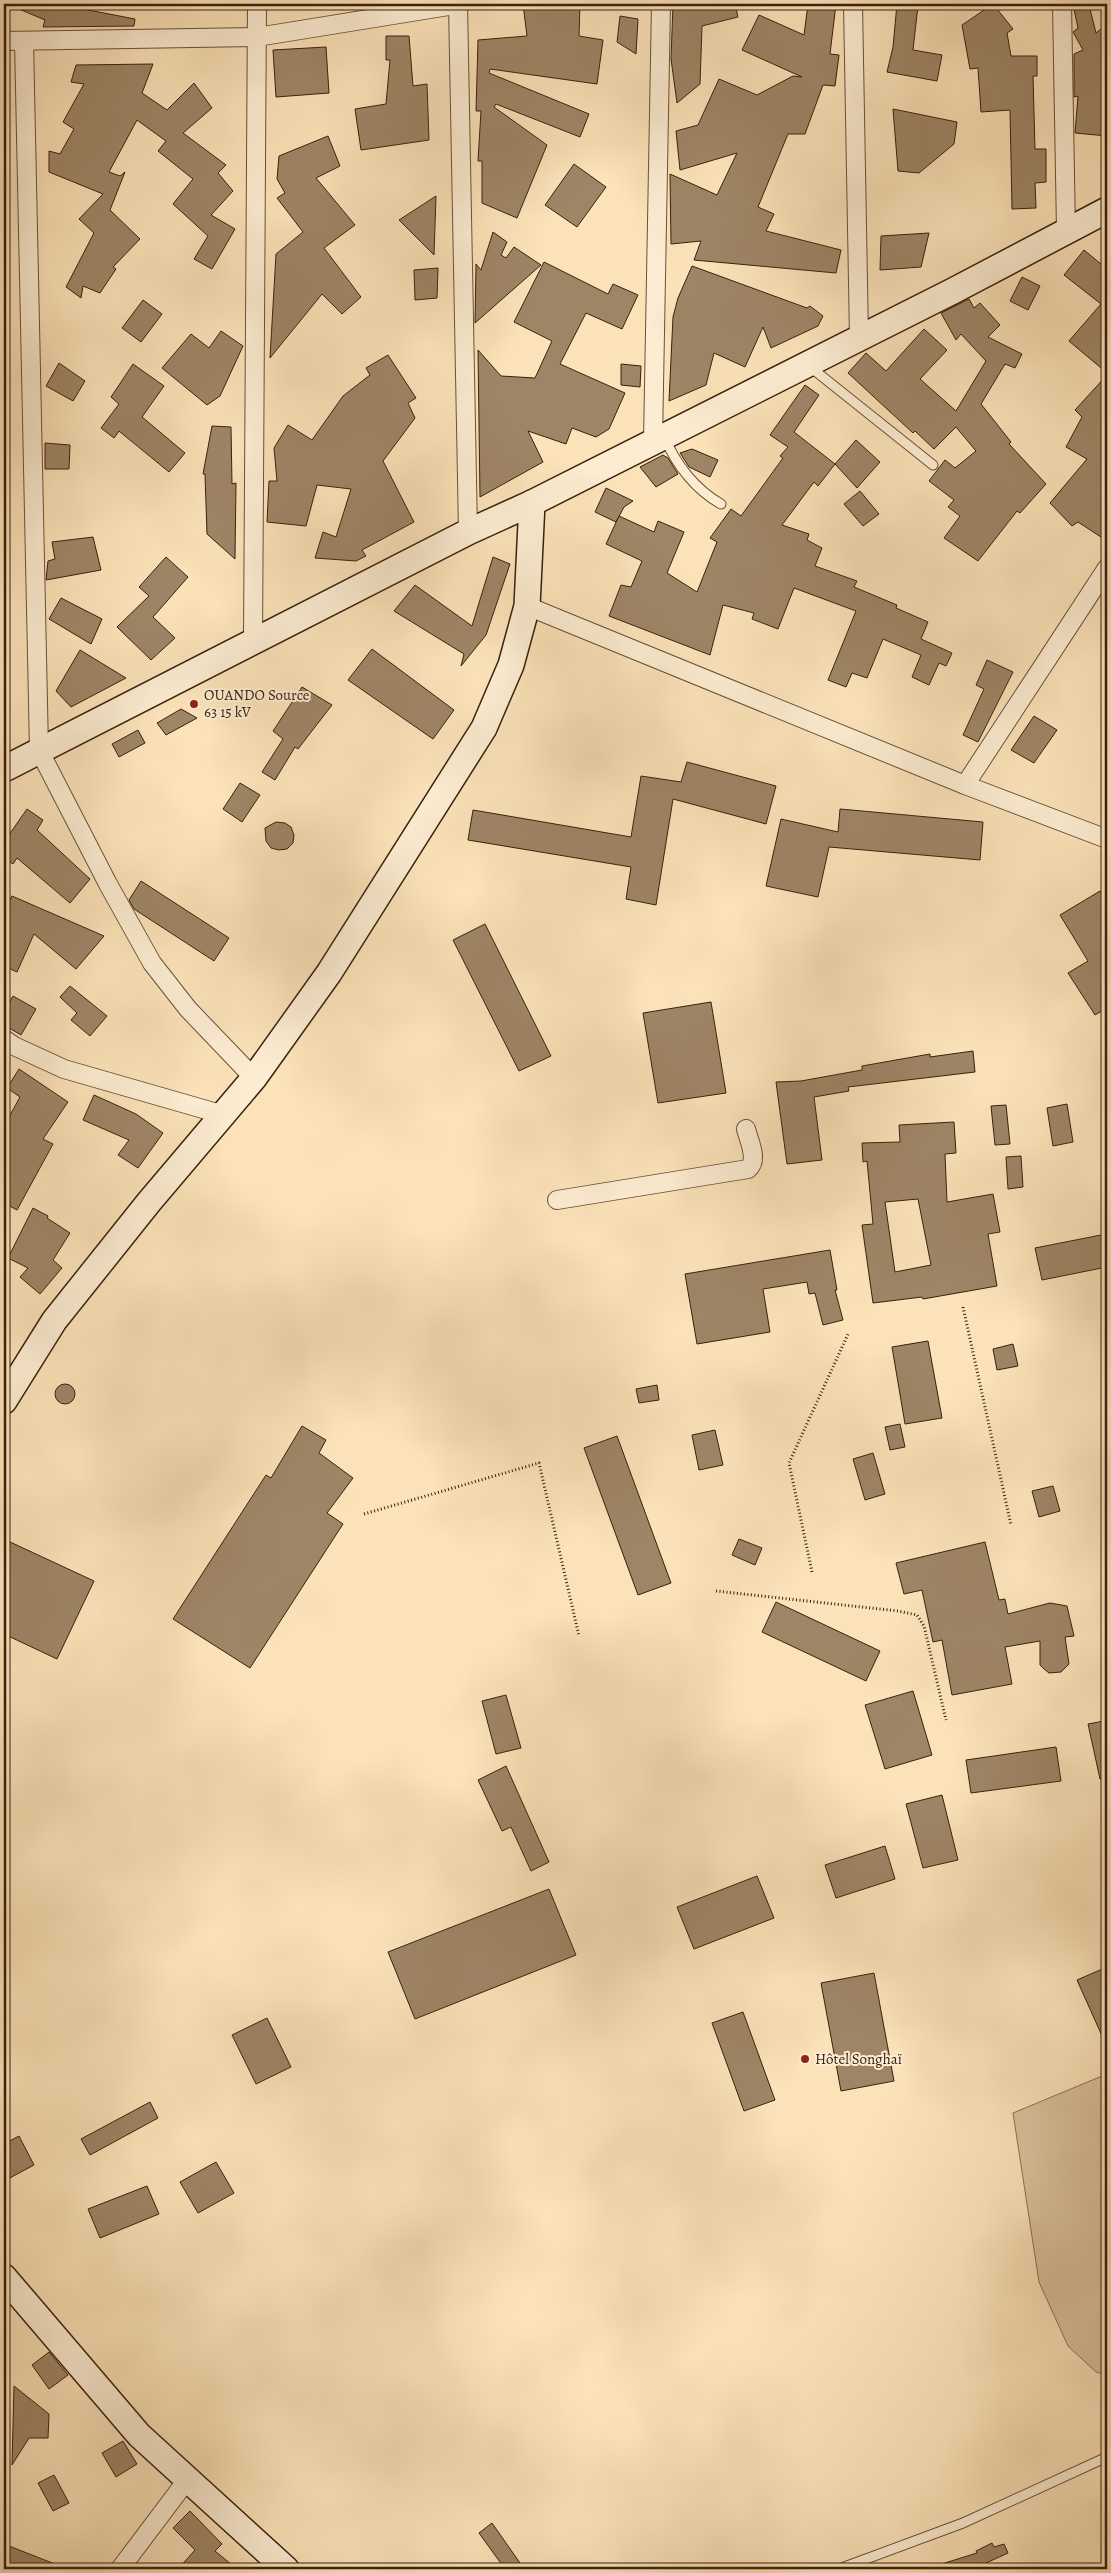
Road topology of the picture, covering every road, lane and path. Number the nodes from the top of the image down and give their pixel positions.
1 (257, 4) edge
2 (459, 4) edge
3 (661, 4) edge
4 (853, 4) edge
5 (1062, 4) edge
6 (257, 37) junction
7 (4, 41) edge
8 (24, 42) junction
9 (1107, 210) edge
10 (1066, 231) junction
11 (859, 338) junction
12 (807, 364) junction
13 (659, 438) junction
14 (933, 465) dead end
15 (532, 503) junction
16 (721, 504) dead end
17 (468, 532) junction
18 (1107, 568) edge
19 (527, 606) junction
20 (253, 641) junction
21 (39, 750) junction
22 (4, 769) edge
23 (965, 785) junction
24 (1107, 839) edge
25 (4, 1039) edge
26 (254, 1078) junction
27 (224, 1114) junction
28 (746, 1129) dead end
29 (557, 1200) dead end
30 (963, 1306) dead end
31 (849, 1332) dead end
32 (4, 1401) edge
33 (364, 1514) dead end
34 (1011, 1525) dead end
35 (812, 1572) dead end
36 (716, 1591) dead end
37 (579, 1636) dead end
38 (946, 1720) dead end
39 (4, 2277) edge
40 (1107, 2457) edge
41 (187, 2480) junction
42 (120, 2569) edge
43 (286, 2569) edge
44 (839, 2569) edge

1 - 6 street
2 - 6 street
2 - 17 street
3 - 13 street
4 - 11 street
5 - 10 street
6 - 8 street
6 - 20 street
7 - 8 street
8 - 21 street
9 - 10 street
10 - 11 street
11 - 12 street
12 - 13 street
12 - 14 lane
13 - 15 street
13 - 16 lane
15 - 17 street
15 - 19 street
17 - 20 street
18 - 23 street
19 - 23 street
19 - 26 street
20 - 21 street
21 - 22 street
21 - 26 street
23 - 24 street
25 - 27 street
26 - 27 street
27 - 32 street
28 - 29 street
30 - 34 path
31 - 35 path
33 - 37 path
36 - 38 path
39 - 41 street
40 - 44 lane
41 - 42 street
41 - 43 street

